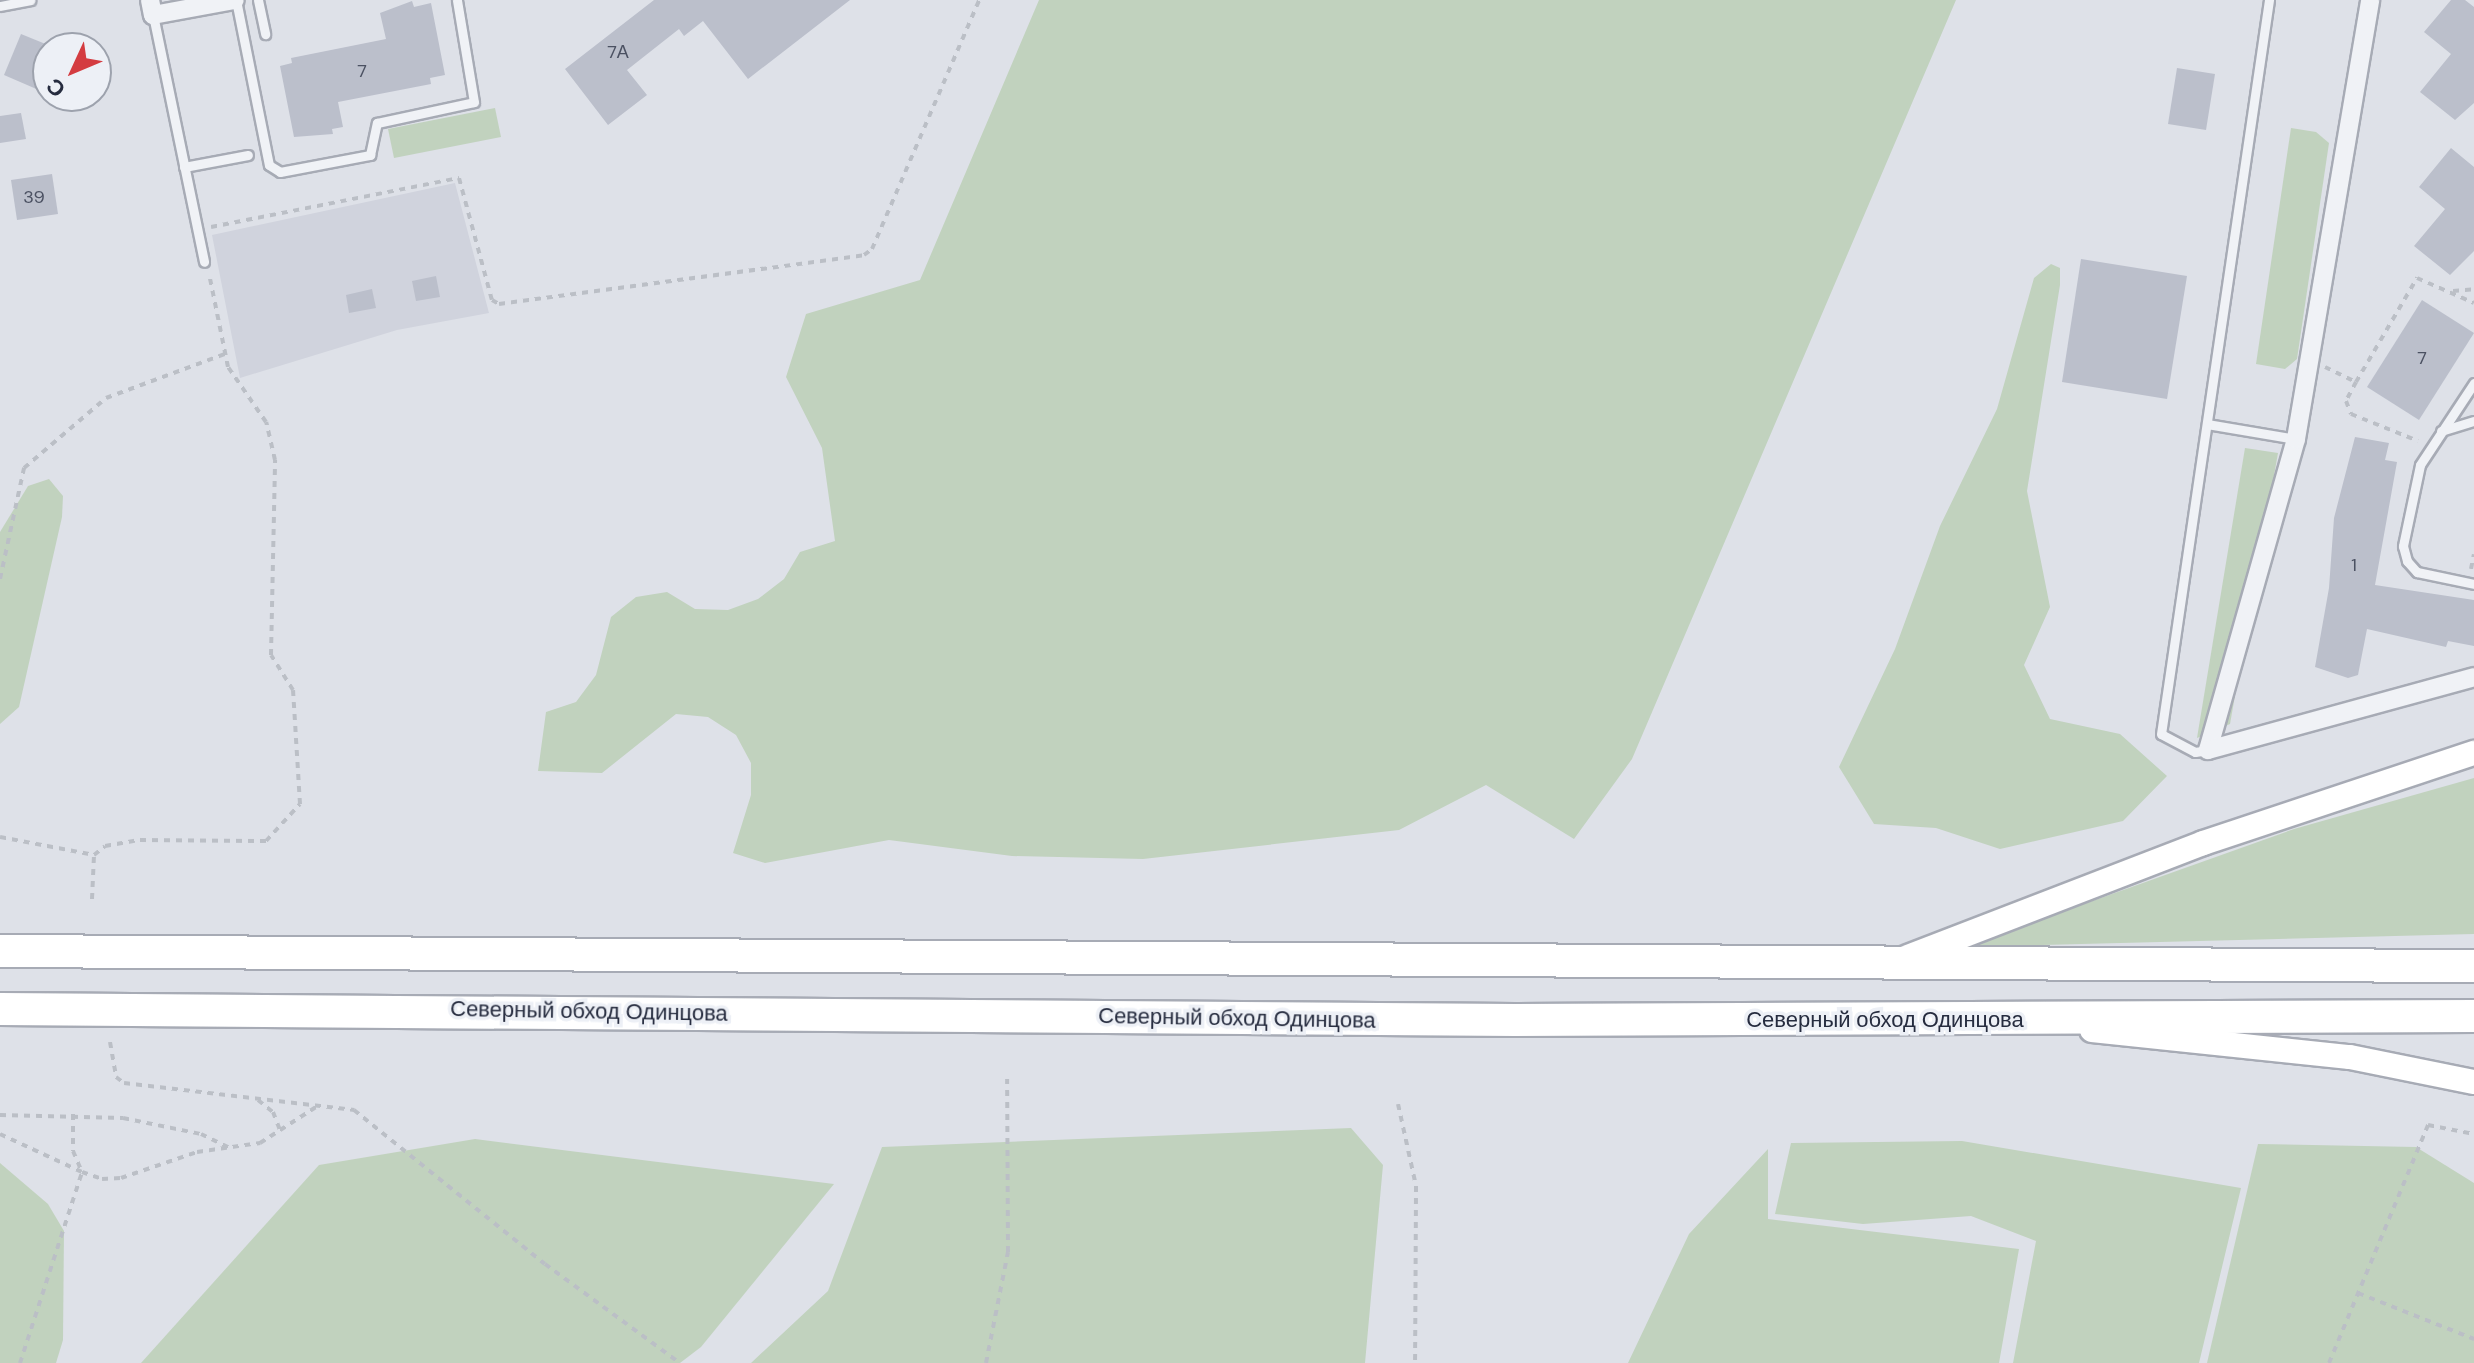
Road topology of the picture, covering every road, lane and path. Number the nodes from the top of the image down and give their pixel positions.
1 (30, 0) edge
2 (236, 0) edge
3 (258, 0) edge
4 (457, 0) edge
5 (979, 0) edge
6 (2269, 0) edge
7 (2370, 0) edge
8 (208, 3) edge
9 (0, 6) edge
10 (151, 8) edge
11 (265, 34) dead end
12 (248, 155) dead end
13 (184, 167) junction
14 (208, 228) dead end
15 (205, 262) joint
16 (2474, 289) edge
17 (2453, 291) junction
18 (2474, 303) edge
19 (225, 354) junction
20 (2310, 359) junction
21 (2356, 382) junction
22 (2474, 383) edge
23 (2474, 421) edge
24 (2207, 424) junction
25 (2441, 431) junction
26 (2296, 439) junction
27 (2431, 447) junction
28 (0, 579) edge
29 (2474, 584) edge
30 (2474, 677) edge
31 (2208, 750) junction
32 (2474, 753) edge
33 (0, 837) edge
34 (94, 855) junction
35 (92, 899) dead end
36 (0, 951) edge
37 (1893, 963) junction
38 (2474, 966) edge
39 (0, 1009) edge
40 (2474, 1016) edge
41 (1994, 1020) junction
42 (110, 1042) dead end
43 (1007, 1079) dead end
44 (2474, 1082) edge
45 (258, 1100) junction
46 (1398, 1104) dead end
47 (318, 1106) junction
48 (73, 1114) junction
49 (0, 1115) edge
50 (281, 1133) junction
51 (0, 1134) edge
52 (2474, 1134) edge
53 (233, 1149) junction
54 (82, 1172) junction
55 (2358, 1293) junction
56 (2474, 1339) edge
57 (20, 1363) edge
58 (680, 1363) edge
59 (986, 1363) edge
60 (1415, 1363) edge
61 (2329, 1363) edge

1 - 9 lane
2 - 4 lane
2 - 8 street
3 - 11 lane
5 - 14 path
6 - 24 lane
7 - 20 street
8 - 10 street
10 - 13 lane
12 - 13 lane
13 - 15 lane
15 - 19 path
16 - 17 path
17 - 18 path
17 - 21 path
19 - 28 path
19 - 34 path
20 - 21 path
20 - 26 street
21 - 27 path
22 - 25 lane
23 - 25 lane
24 - 26 lane
24 - 31 lane
25 - 27 lane
26 - 31 street
27 - 29 lane
30 - 31 street
32 - 37 main road
33 - 34 path
34 - 35 path
36 - 37 highway
37 - 38 highway
39 - 41 highway, Северный обход Одинцова
40 - 41 highway, Северный обход Одинцова
41 - 44 main road
42 - 45 path
43 - 59 path
45 - 47 path
45 - 50 path
46 - 60 path
47 - 50 path
47 - 58 path
48 - 49 path
48 - 53 path
48 - 54 path
50 - 53 path
51 - 54 path
52 - 55 path
53 - 54 path
54 - 57 path
55 - 56 path
55 - 61 path

